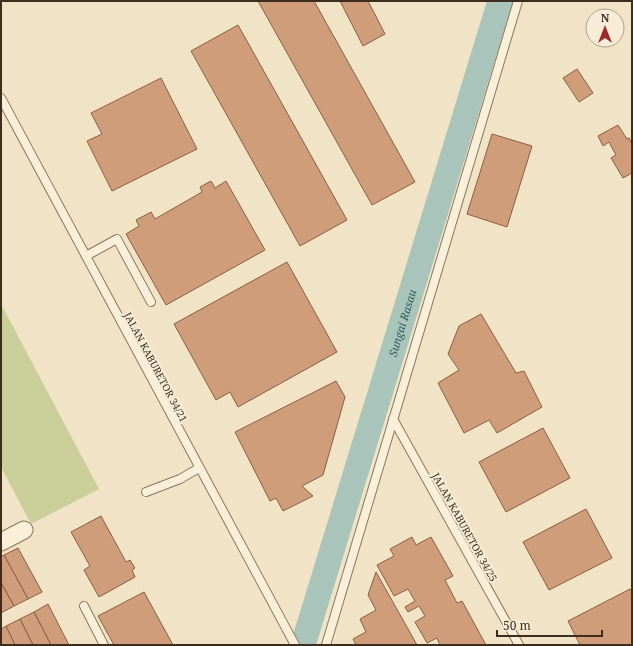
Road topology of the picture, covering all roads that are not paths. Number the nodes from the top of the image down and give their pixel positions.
1 (518, 1) edge
2 (1, 98) edge
3 (86, 256) junction
4 (151, 302) dead end
5 (393, 419) junction
6 (199, 468) junction
7 (146, 492) dead end
8 (24, 530) dead end
9 (1, 542) edge
10 (84, 606) dead end
11 (293, 641) edge
12 (104, 645) edge
13 (326, 645) edge
14 (519, 645) edge

1 - 5 lane
2 - 3 lane, JALAN KABURETOR 34/21
3 - 4 lane
3 - 6 lane, JALAN KABURETOR 34/21
5 - 13 lane
5 - 14 lane, JALAN KABURETOR 34/25
6 - 7 lane
6 - 11 lane, JALAN KABURETOR 34/21
8 - 9 street
10 - 12 lane

